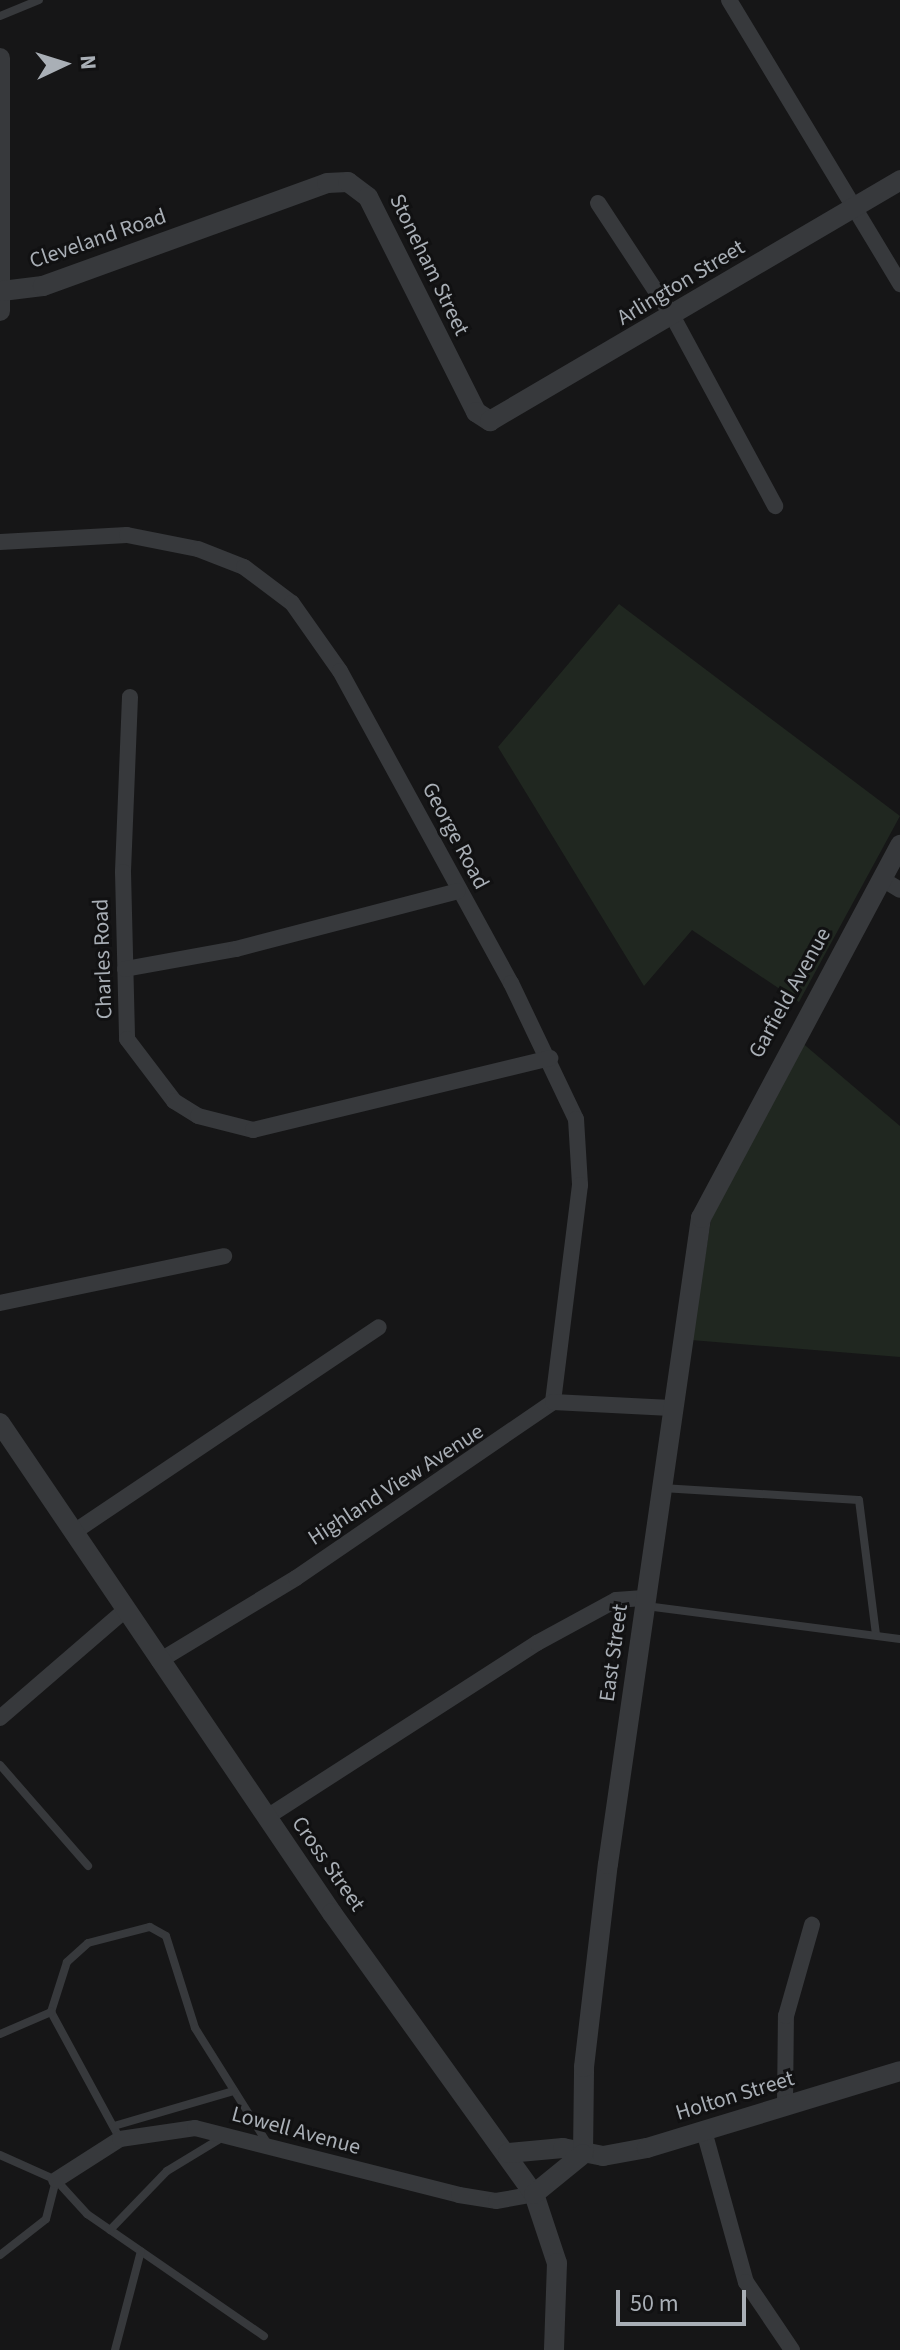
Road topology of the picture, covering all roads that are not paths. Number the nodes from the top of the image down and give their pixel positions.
1 (39, 0) edge
2 (729, 0) edge
3 (0, 16) edge
4 (0, 58) edge
5 (900, 180) edge
6 (598, 203) dead end
7 (853, 207) junction
8 (208, 227) joint
9 (900, 284) edge
10 (1, 301) edge
11 (673, 317) junction
12 (485, 421) joint
13 (775, 506) dead end
14 (0, 542) edge
15 (130, 697) dead end
16 (900, 845) edge
17 (882, 879) junction
18 (900, 890) edge
19 (458, 891) junction
20 (125, 969) junction
21 (550, 1058) junction
22 (724, 1165) joint
23 (224, 1256) dead end
24 (0, 1303) edge
25 (379, 1327) dead end
26 (553, 1402) junction
27 (671, 1408) junction
28 (0, 1423) edge
29 (661, 1488) junction
30 (74, 1532) junction
31 (646, 1602) junction
32 (125, 1610) junction
33 (876, 1635) junction
34 (900, 1639) edge
35 (159, 1661) junction
36 (0, 1718) edge
37 (0, 1765) edge
38 (267, 1817) junction
39 (88, 1866) dead end
40 (812, 1925) dead end
41 (51, 2012) junction
42 (0, 2034) edge
43 (900, 2071) edge
44 (234, 2091) junction
45 (785, 2105) junction
46 (704, 2131) junction
47 (117, 2132) junction
48 (225, 2135) junction
49 (267, 2144) junction
50 (508, 2153) junction
51 (583, 2154) junction
52 (0, 2155) edge
53 (56, 2180) junction
54 (534, 2194) junction
55 (110, 2230) junction
56 (141, 2251) junction
57 (0, 2255) edge
58 (264, 2336) dead end
59 (115, 2350) edge
60 (554, 2350) edge
61 (792, 2350) edge

1 - 3 lane
2 - 7 street
4 - 10 street
5 - 7 street, Arlington Street
6 - 11 street
7 - 9 street
7 - 11 street, Arlington Street
8 - 10 street, Cleveland Road
8 - 12 street, Stoneham Street
11 - 12 street, Arlington Street
11 - 13 street
14 - 19 street, George Road
15 - 20 street, Charles Road
16 - 17 street, Garfield Avenue
17 - 18 street
17 - 22 street, Garfield Avenue
19 - 20 street
19 - 21 street, George Road
20 - 21 street, Charles Road
21 - 26 street, George Road
22 - 27 street, East Street
23 - 24 street
25 - 30 street
26 - 27 street
26 - 35 street, Highland View Avenue
27 - 29 street, East Street
28 - 30 street, Cross Street
29 - 31 street, East Street
29 - 33 lane
30 - 32 street, Cross Street
31 - 33 lane
31 - 38 street
31 - 51 street, East Street
32 - 35 street, Cross Street
32 - 36 street
33 - 34 lane
35 - 38 street, Cross Street
37 - 39 lane
38 - 50 street, Cross Street
40 - 45 street
41 - 42 lane
41 - 44 lane
41 - 47 lane
43 - 45 street, Holton Street
44 - 47 lane
44 - 49 lane
45 - 46 street, Holton Street
46 - 51 street, Holton Street
46 - 61 street
47 - 48 street, Lowell Avenue
47 - 53 street, Lowell Avenue
48 - 49 street, Lowell Avenue
48 - 55 lane
49 - 54 street, Lowell Avenue
50 - 51 street, Holton Street
50 - 54 street, Cross Street
51 - 54 street
52 - 53 lane
53 - 55 lane
53 - 57 lane
54 - 60 street, Cross Street
55 - 56 lane
56 - 58 lane
56 - 59 lane

